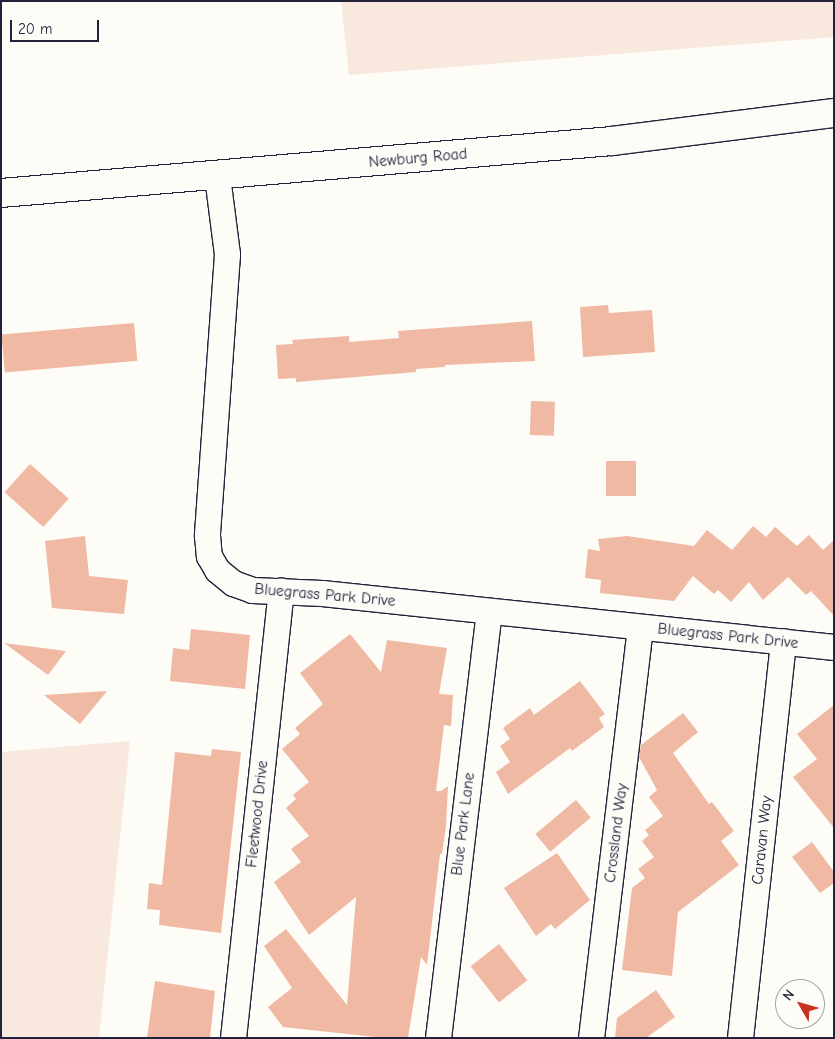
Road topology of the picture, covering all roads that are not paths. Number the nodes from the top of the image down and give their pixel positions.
1 (834, 113) edge
2 (217, 176) junction
3 (1, 193) edge
4 (281, 591) junction
5 (488, 611) junction
6 (640, 628) junction
7 (783, 642) junction
8 (834, 648) edge
9 (233, 1038) edge
10 (438, 1038) edge
11 (591, 1038) edge
12 (740, 1038) edge

1 - 2 main road, Newburg Road
2 - 3 main road, Newburg Road
2 - 4 street, Bluegrass Park Drive
4 - 5 street, Bluegrass Park Drive
4 - 9 street, Fleetwood Drive
5 - 6 street, Bluegrass Park Drive
5 - 10 street, Blue Park Lane
6 - 7 street, Bluegrass Park Drive
6 - 11 street, Crossland Way
7 - 8 street, Bluegrass Park Drive
7 - 12 street, Caravan Way

